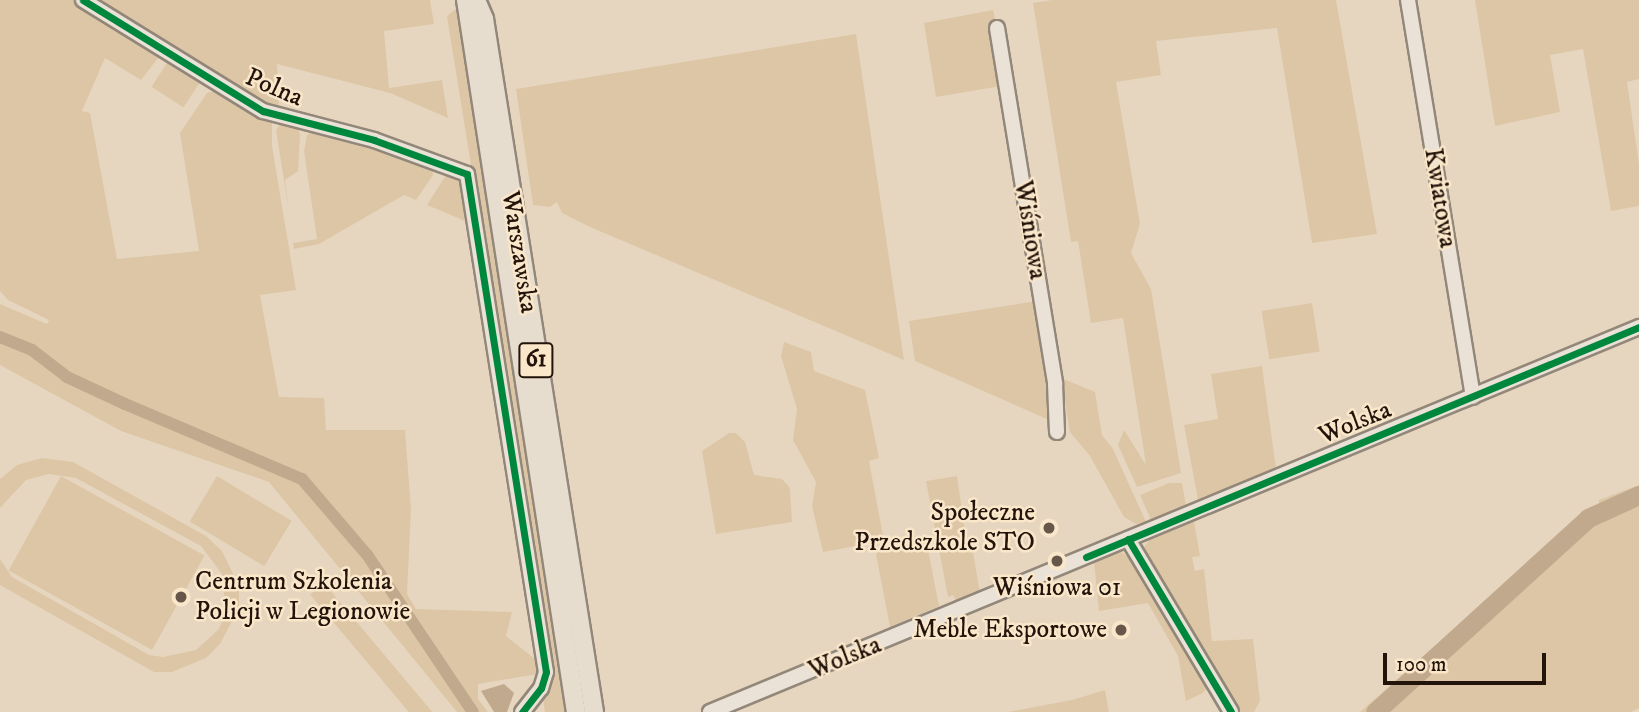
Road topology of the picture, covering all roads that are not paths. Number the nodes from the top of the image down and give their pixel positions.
1 (83, 0) edge
2 (466, 0) edge
3 (476, 0) edge
4 (1408, 0) edge
5 (997, 28) dead end
6 (1639, 327) edge
7 (1473, 397) junction
8 (1057, 432) dead end
9 (1128, 539) junction
10 (522, 712) edge
11 (576, 712) edge
12 (594, 712) edge
13 (710, 712) edge
14 (1231, 712) edge

1 - 10 street, Polna
2 - 11 main road, Warszawska / 61
3 - 12 main road, Warszawska / 61
4 - 7 street, Kwiatowa
5 - 8 street, Wiśniowa
6 - 7 street, Wolska
7 - 9 street, Wolska
9 - 13 street, Wolska
9 - 14 street

